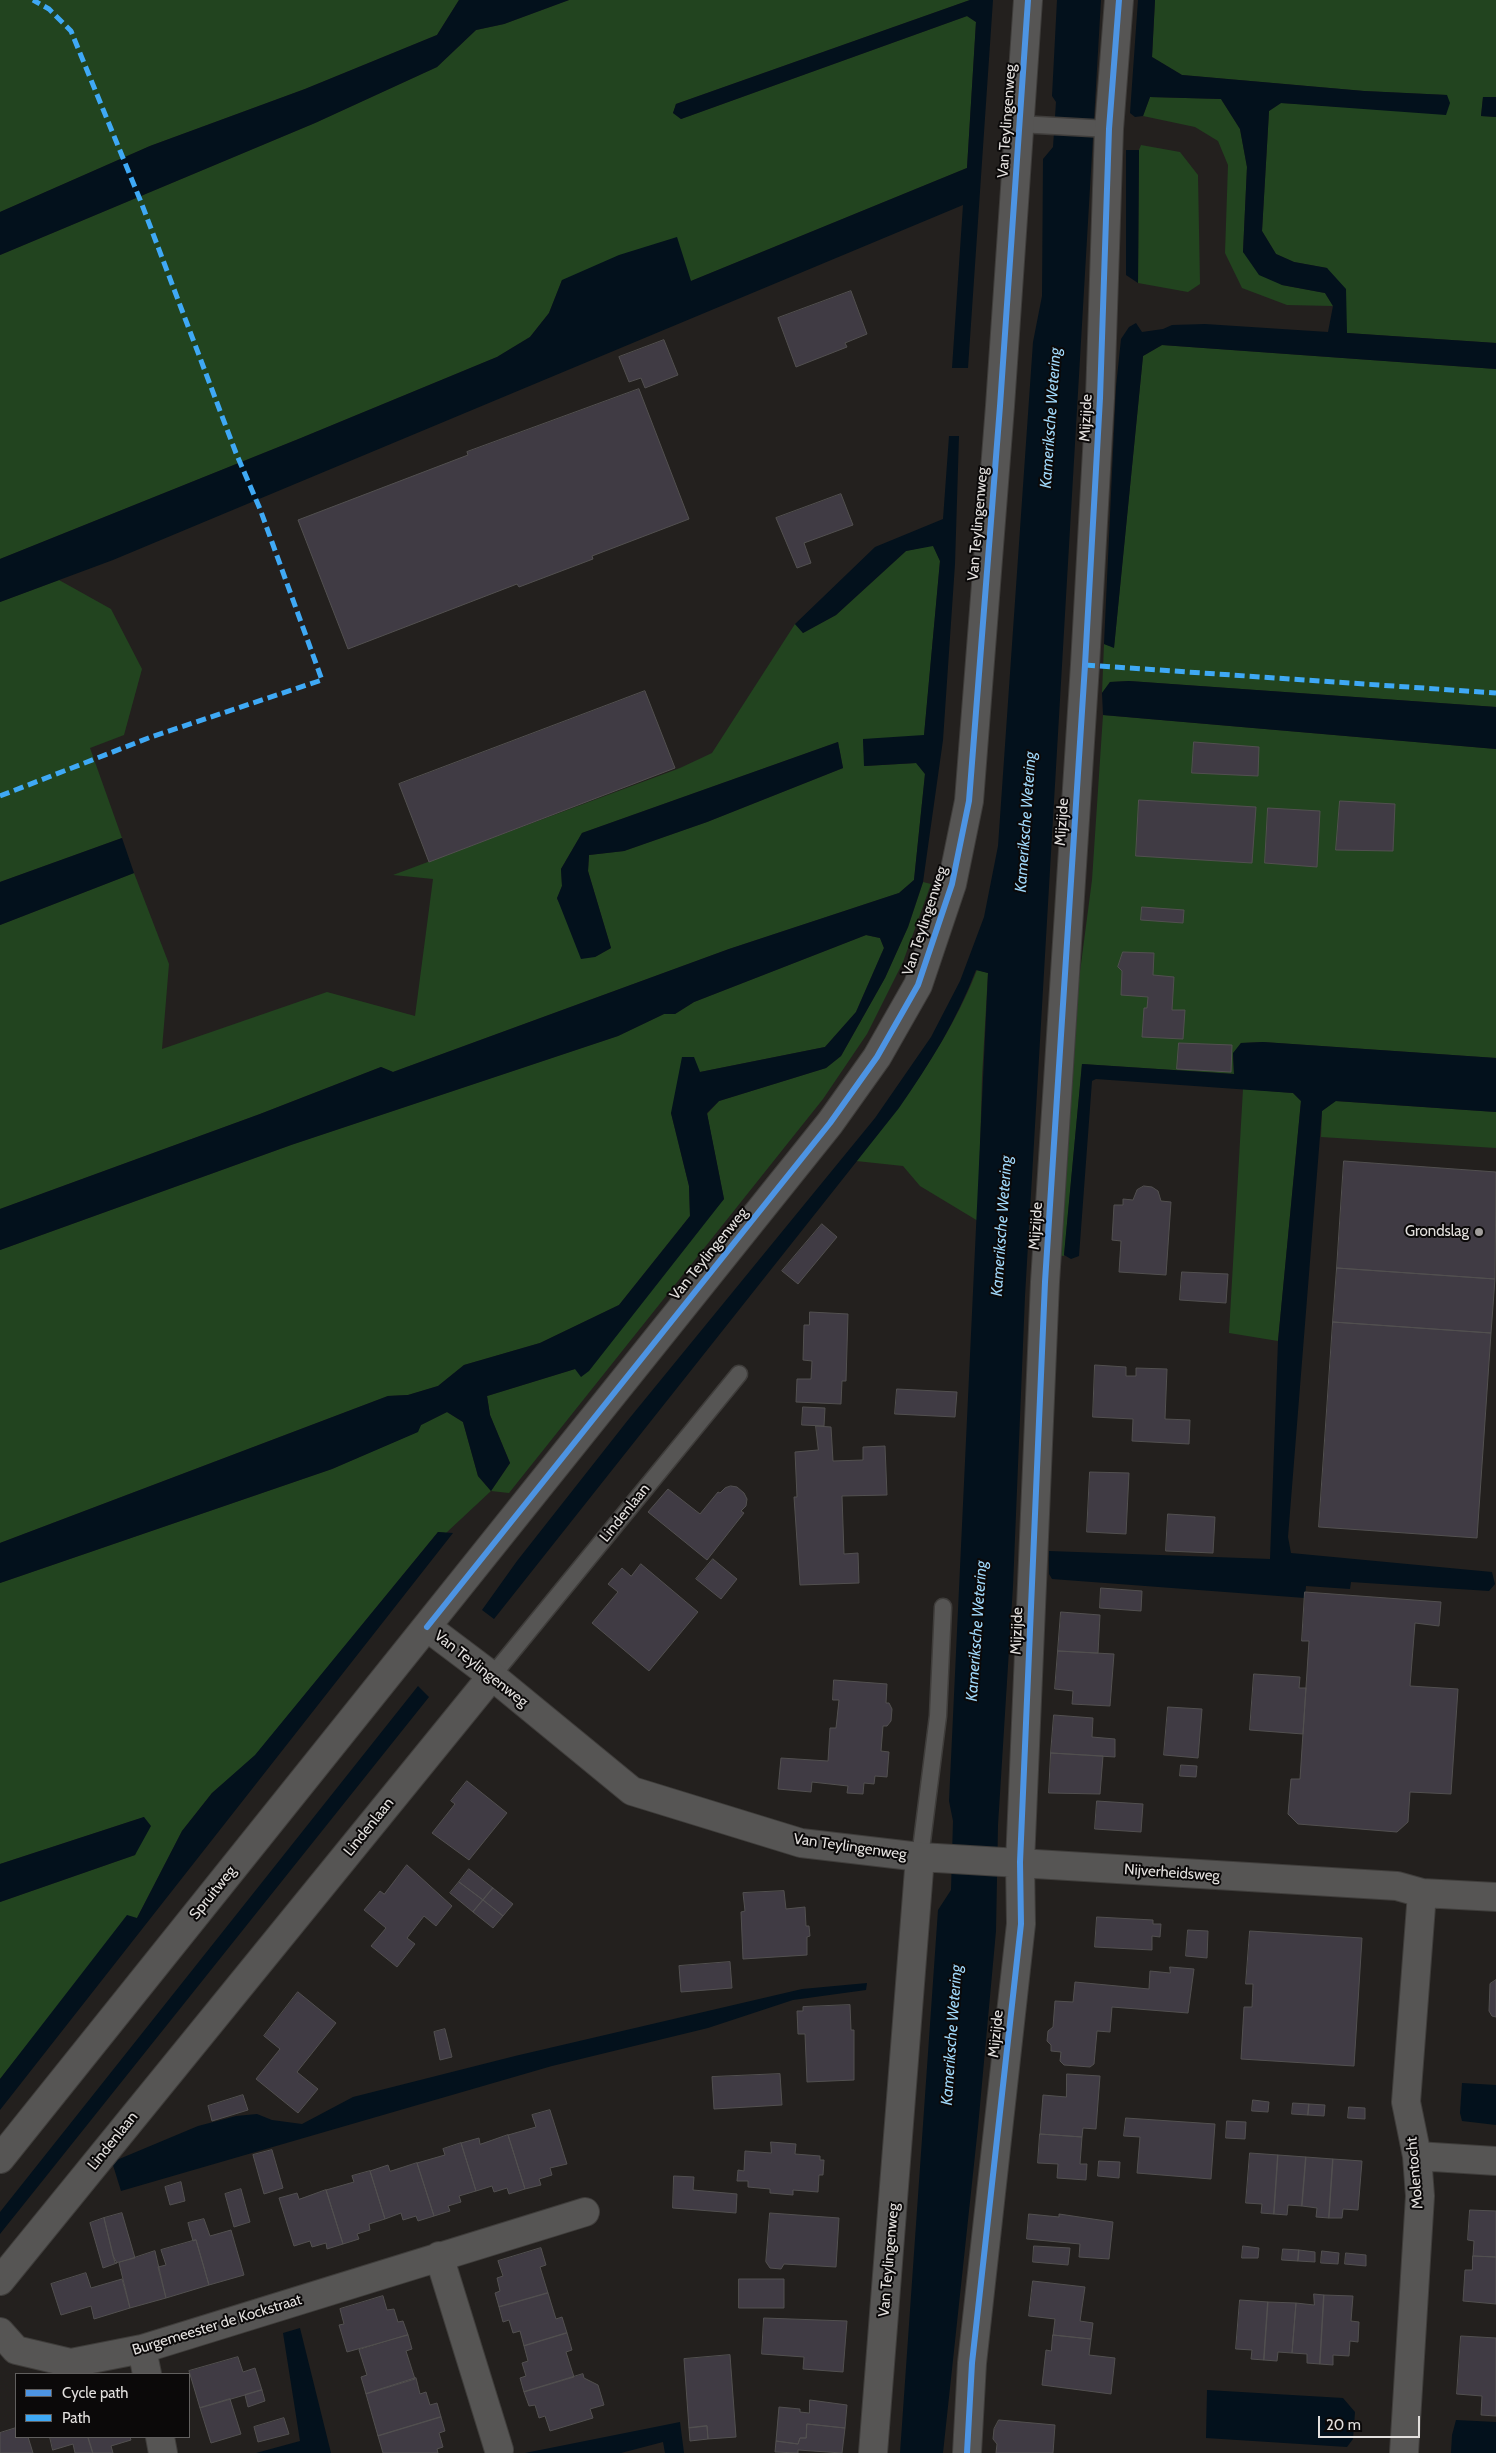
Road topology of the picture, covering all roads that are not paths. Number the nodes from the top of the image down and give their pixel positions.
1 (1028, 0) edge
2 (1119, 0) edge
3 (1027, 124) junction
4 (1106, 129) junction
5 (739, 1374) dead end
6 (943, 1607) dead end
7 (427, 1626) junction
8 (492, 1676) junction
9 (934, 1857) junction
10 (1010, 1861) junction
11 (1422, 1893) junction
12 (1496, 1897) edge
13 (1417, 2156) junction
14 (0, 2159) edge
15 (1496, 2161) edge
16 (585, 2212) dead end
17 (439, 2256) junction
18 (0, 2281) edge
19 (0, 2332) edge
20 (145, 2362) edge
21 (160, 2438) edge
22 (498, 2450) dead end
23 (163, 2453) edge
24 (873, 2453) edge
25 (967, 2453) edge
26 (1404, 2453) edge

1 - 3 street, Van Teylingenweg
2 - 4 street, Mijzijde
3 - 4 lane
3 - 7 street, Van Teylingenweg
4 - 10 street, Mijzijde
5 - 8 lane, Lindenlaan
6 - 9 lane, Van Teylingenweg
7 - 8 street, Van Teylingenweg
7 - 14 street, Spruitweg
8 - 9 street, Van Teylingenweg
8 - 18 street, Lindenlaan
9 - 10 street, Nijverheidsweg
9 - 24 street, Van Teylingenweg
10 - 11 street, Nijverheidsweg
10 - 25 street, Mijzijde
11 - 12 street, Nijverheidsweg
11 - 13 street, Molentocht
13 - 15 street
13 - 26 street, Molentocht
16 - 17 street, Burgemeester de Kockstraat
17 - 20 street, Burgemeester de Kockstraat
17 - 22 street
19 - 20 street, Burgemeester de Kockstraat
21 - 23 street

